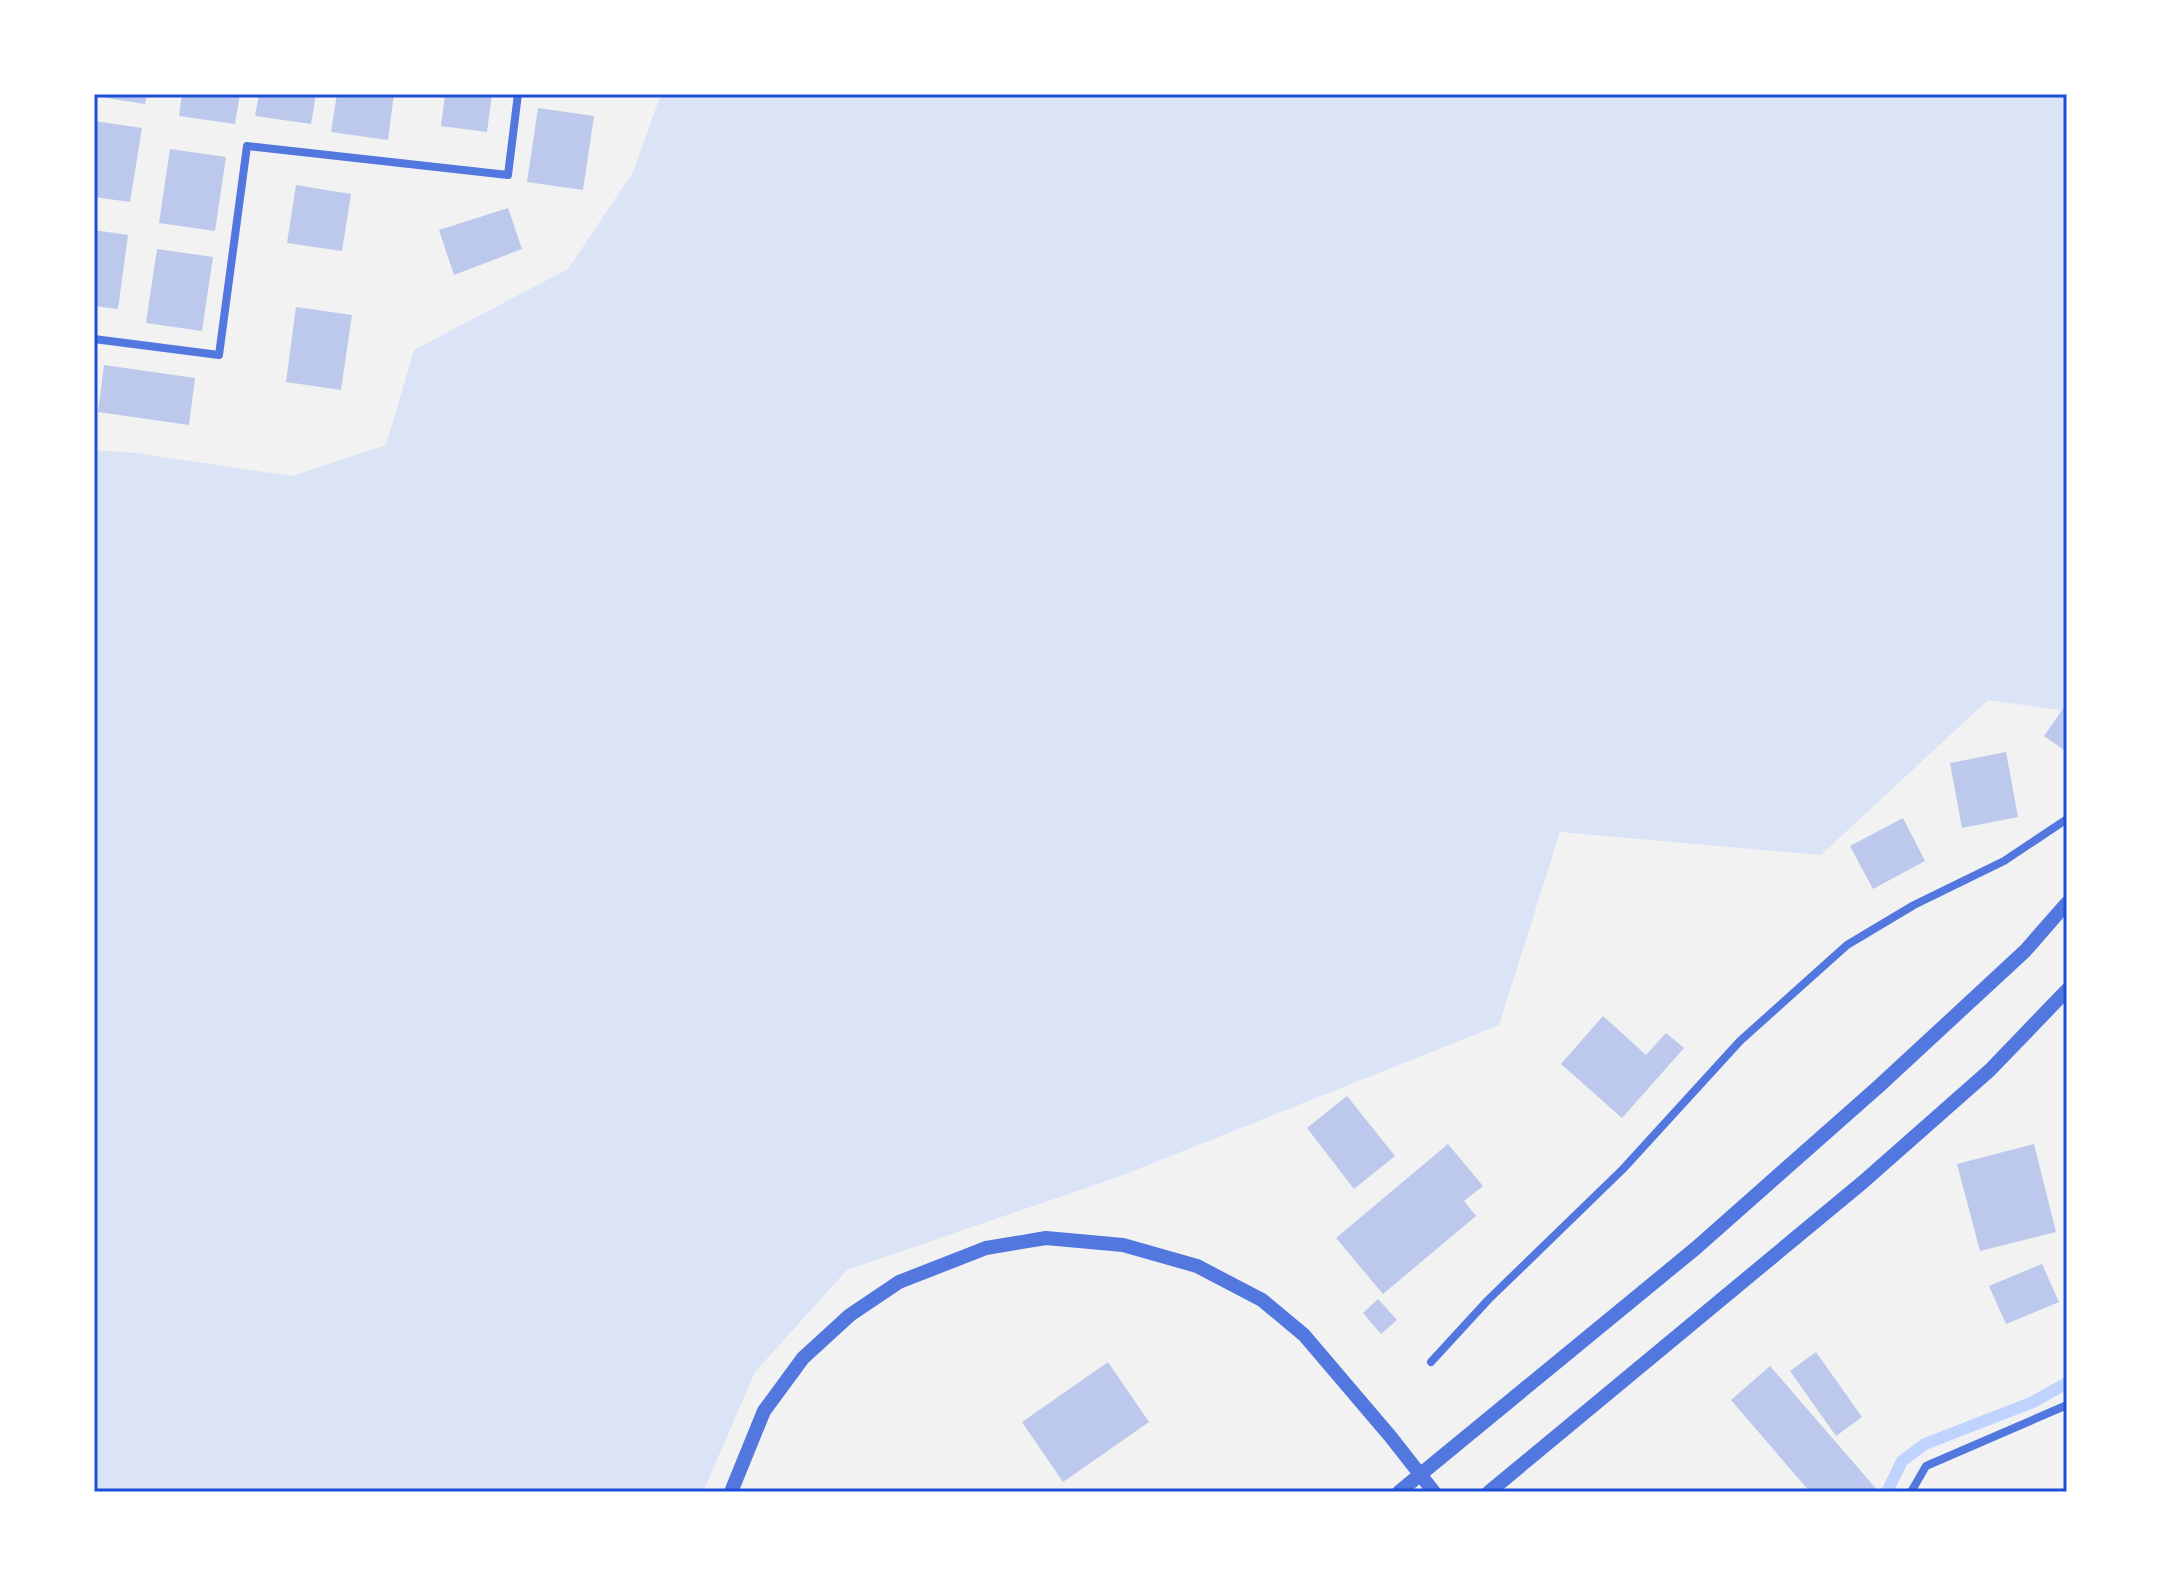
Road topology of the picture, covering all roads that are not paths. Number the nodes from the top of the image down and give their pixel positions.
1 (518, 94) edge
2 (94, 339) edge
3 (2067, 819) edge
4 (2067, 903) edge
5 (2067, 990) edge
6 (1431, 1362) dead end
7 (2067, 1405) edge
8 (1419, 1474) junction
9 (731, 1492) edge
10 (1399, 1492) edge
11 (1434, 1492) edge
12 (1489, 1492) edge
13 (1911, 1492) edge

1 - 2 street
3 - 6 street
4 - 8 street
5 - 12 street
7 - 13 street
8 - 9 street
8 - 10 street
8 - 11 street

